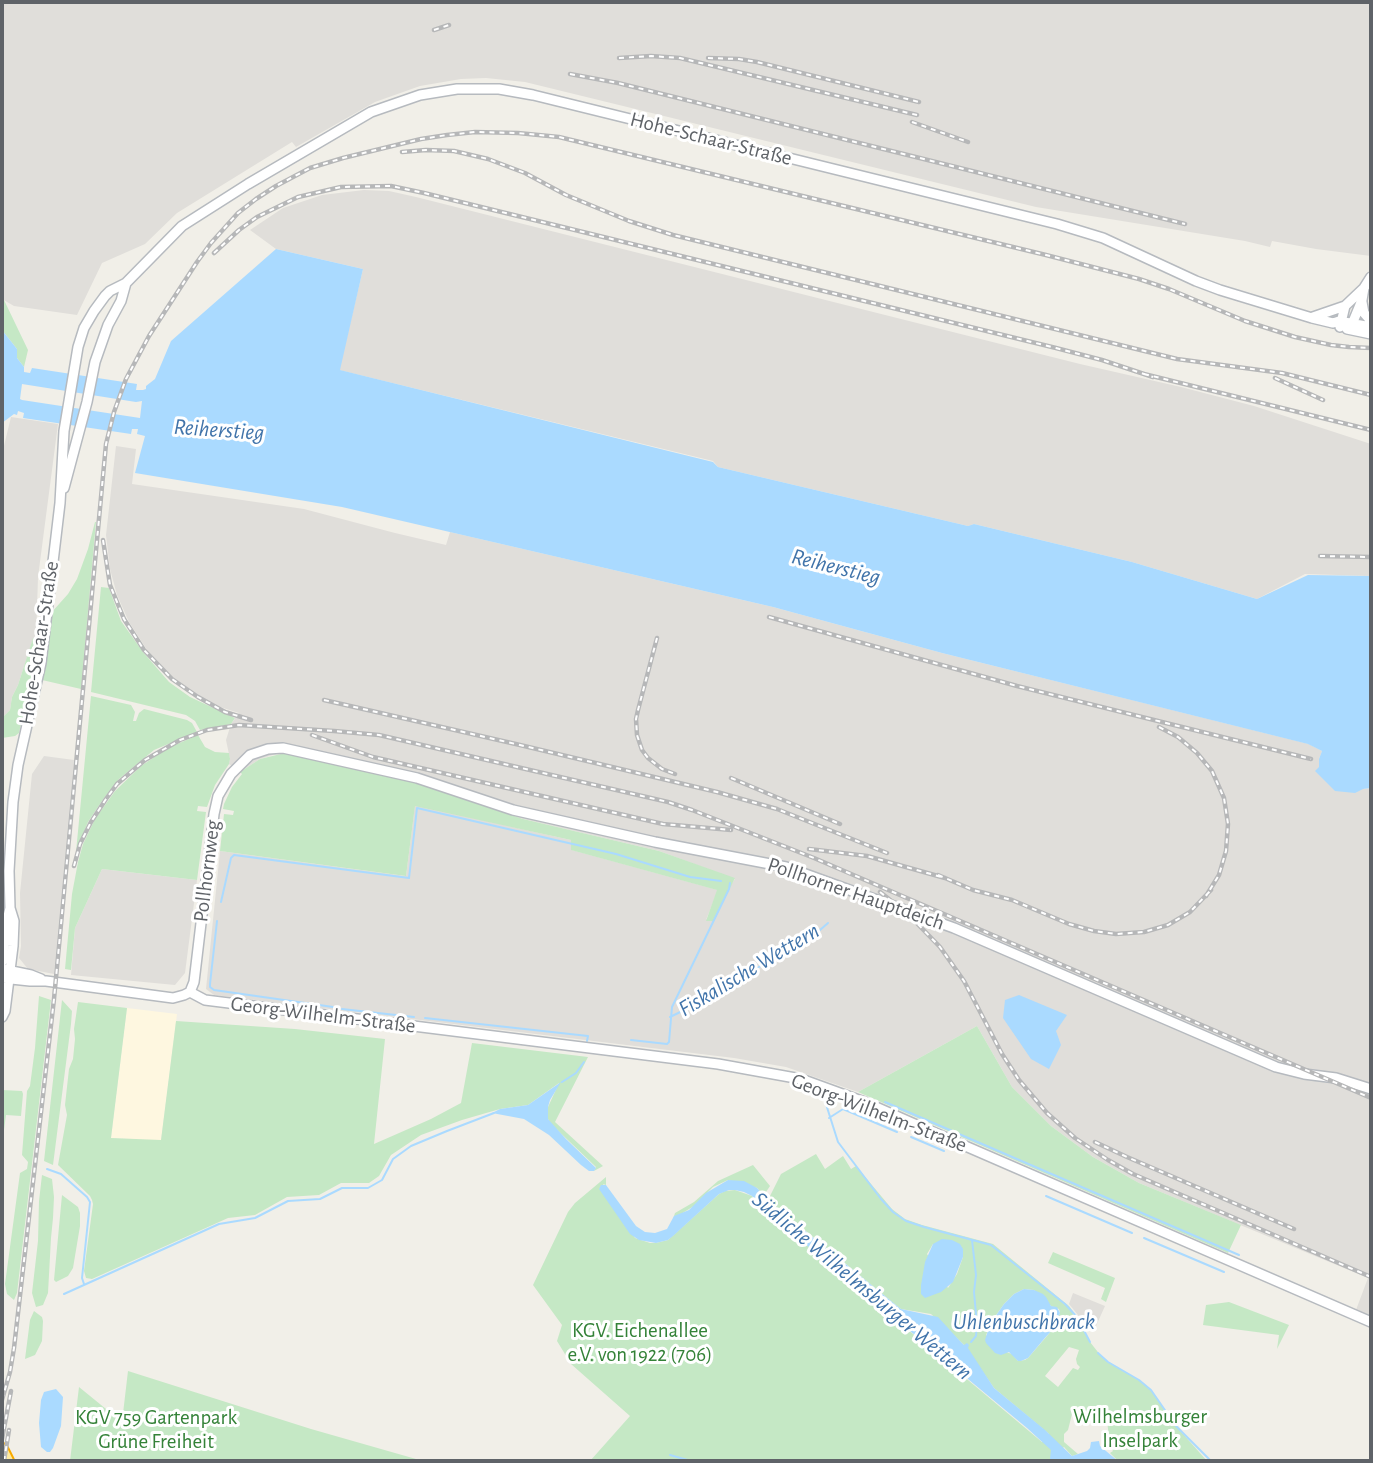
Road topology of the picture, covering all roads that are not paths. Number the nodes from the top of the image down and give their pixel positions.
1 (1371, 277) edge
2 (126, 283) junction
3 (1364, 288) junction
4 (1362, 300) junction
5 (1345, 306) junction
6 (1312, 318) junction
7 (1371, 321) edge
8 (1343, 325) junction
9 (1371, 327) edge
10 (1371, 334) edge
11 (60, 503) junction
12 (243, 761) joint
13 (10, 908) junction
14 (2, 961) edge
15 (6, 974) edge
16 (191, 990) junction
17 (2, 1017) edge
18 (1371, 1089) edge
19 (1371, 1322) edge
20 (2, 1449) edge
21 (8, 1461) edge

1 - 3 main road
2 - 6 main road, Hohe-Schaar-Straße
2 - 11 main road, Hohe-Schaar-Straße
2 - 11 main road, Hohe-Schaar-Straße
3 - 4 main road
3 - 5 main road
4 - 7 main road
4 - 8 main road
5 - 6 main road
5 - 8 main road
6 - 8 main road, Hohe-Schaar-Straße
8 - 9 main road, Hohe-Schaar-Straße
8 - 10 main road, Hohe-Schaar-Straße
11 - 13 main road, Hohe-Schaar-Straße
12 - 16 main road, Pollhornweg
12 - 18 main road, Pollhorner Hauptdeich
13 - 14 main road, Hohe-Schaar-Straße
13 - 15 main road, Hohe-Schaar-Straße
15 - 16 main road, Georg-Wilhelm-Straße
15 - 17 main road, Hohe-Schaar-Straße
16 - 19 main road, Georg-Wilhelm-Straße
20 - 21 highway

